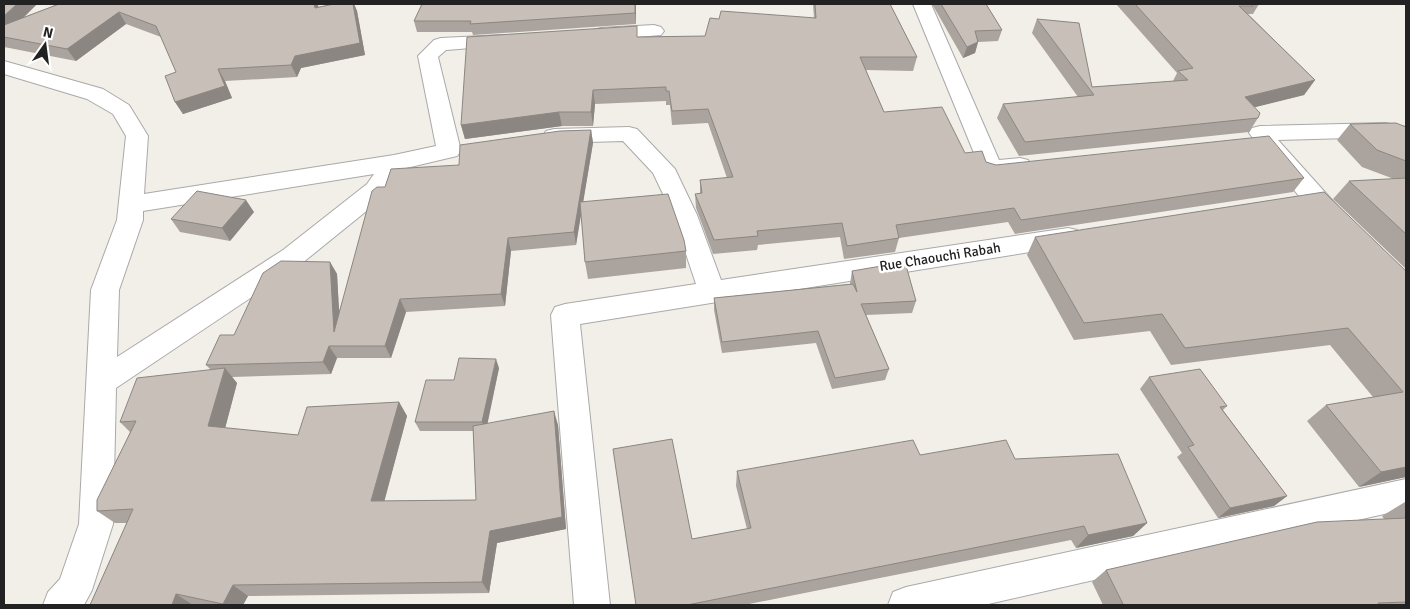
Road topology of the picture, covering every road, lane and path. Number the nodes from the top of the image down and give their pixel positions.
1 (922, 4) edge
2 (654, 31) dead end
3 (580, 36) edge
4 (526, 40) edge
5 (4, 67) edge
6 (1406, 134) edge
7 (534, 139) edge
8 (394, 163) junction
9 (1040, 164) edge
10 (1315, 199) junction
11 (132, 204) junction
12 (1285, 204) edge
13 (1350, 233) edge
14 (1088, 234) edge
15 (712, 292) junction
16 (102, 382) junction
17 (1406, 494) edge
18 (73, 600) edge
19 (592, 605) edge
20 (906, 605) edge

1 - 9 street
2 - 3 street
4 - 8 street
5 - 11 street
6 - 10 street
7 - 15 street
8 - 11 street
8 - 16 street
10 - 12 street
10 - 13 street
11 - 16 street
14 - 15 street, Rue Chaouchi Rabah
15 - 19 street, Rue Chaouchi Rabah
16 - 18 street
17 - 20 street

